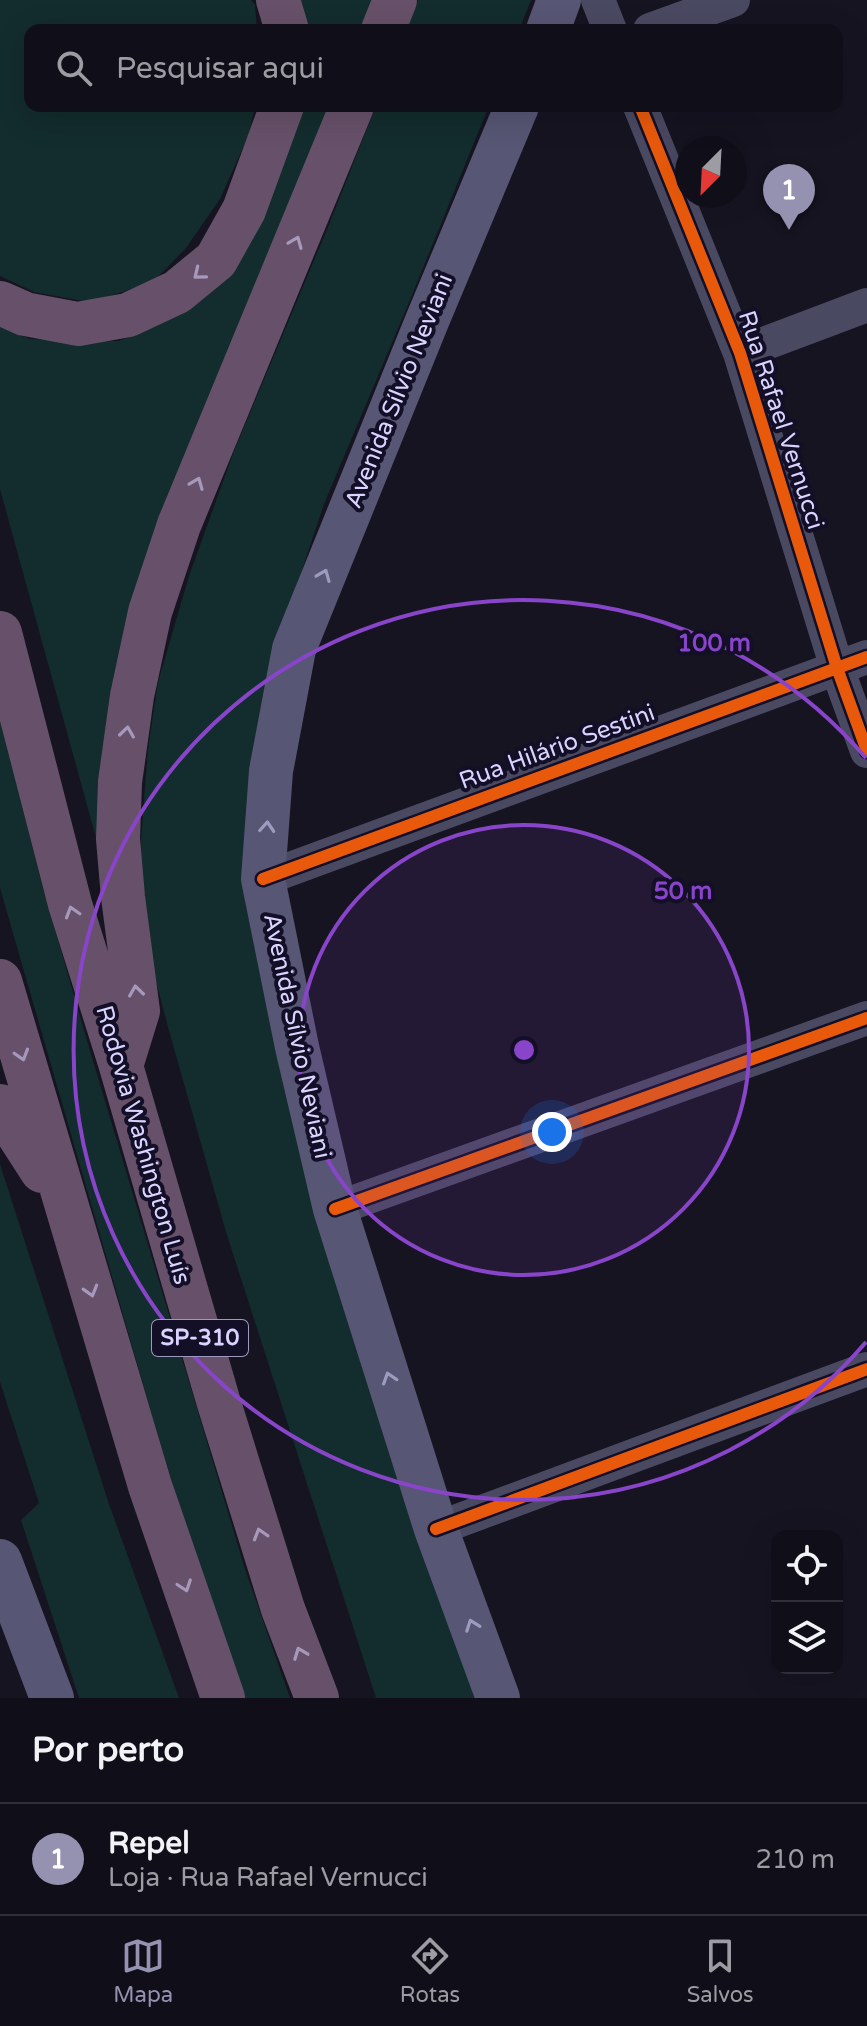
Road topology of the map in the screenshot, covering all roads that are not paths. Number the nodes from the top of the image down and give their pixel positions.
1 (278, 0) edge
2 (395, 0) edge
3 (559, 0) edge
4 (598, 0) edge
5 (733, 0) edge
6 (285, 24) edge
7 (385, 24) edge
8 (550, 24) edge
9 (608, 24) edge
10 (667, 24) edge
11 (280, 112) edge
12 (350, 112) edge
13 (514, 112) edge
14 (642, 112) edge
15 (0, 303) edge
16 (867, 305) edge
17 (740, 353) junction
18 (0, 633) edge
19 (852, 662) edge
20 (867, 751) edge
21 (263, 879) junction
22 (0, 981) edge
23 (867, 1018) edge
24 (121, 1066) junction
25 (0, 1106) edge
26 (335, 1209) junction
27 (70, 1216) junction
28 (867, 1369) edge
29 (436, 1529) junction
30 (0, 1561) edge
31 (52, 1698) edge
32 (223, 1698) edge
33 (317, 1698) edge
34 (498, 1698) edge

1 - 6 highway
2 - 7 highway
3 - 8 main road
4 - 9 street
5 - 10 street
11 -> 15 highway
24 -> 12 highway
21 -> 13 main road, Avenida Sílvio Neviani
14 - 17 street, Rua Rafael Vernucci
16 - 17 street
17 - 19 street, Rua Rafael Vernucci
24 -> 18 highway, Rodovia Washington Luís / SP-310
19 - 20 street, Rua Rafael Vernucci
19 - 21 street, Rua Hilário Sestini
21 - 26 main road, Avenida Sílvio Neviani
22 -> 27 highway
23 - 26 street
33 -> 24 highway, Rodovia Washington Luís / SP-310
25 - 27 highway
29 -> 26 main road, Avenida Sílvio Neviani
27 -> 32 highway
28 - 29 street
34 -> 29 main road, Avenida Sílvio Neviani
30 - 31 main road

